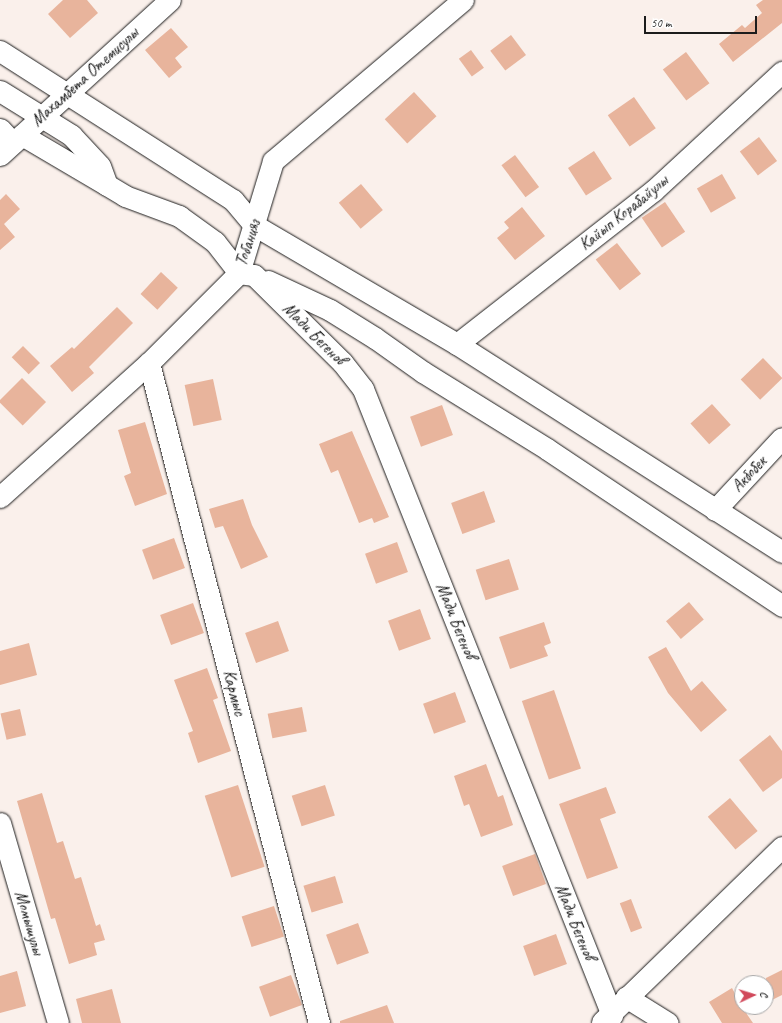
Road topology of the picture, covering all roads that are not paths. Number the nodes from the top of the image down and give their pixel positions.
1 (170, 0) edge
2 (463, 0) edge
3 (0, 51) edge
4 (782, 72) edge
5 (0, 91) edge
6 (67, 93) junction
7 (41, 117) junction
8 (9, 140) edge
9 (107, 185) junction
10 (254, 225) junction
11 (247, 274) junction
12 (457, 344) junction
13 (149, 363) junction
14 (782, 438) edge
15 (0, 497) edge
16 (715, 510) junction
17 (782, 552) edge
18 (782, 606) edge
19 (0, 823) edge
20 (782, 847) edge
21 (626, 997) junction
22 (606, 1019) edge
23 (58, 1023) edge
24 (320, 1023) edge
25 (668, 1023) edge

1 - 6 street, Махамбета Отемисулы
2 - 10 street, Тобанияз
3 - 6 street
4 - 12 street, Кайып Корабайулы
5 - 7 street
6 - 7 street, Махамбета Отемисулы
6 - 10 street
7 - 8 street, Махамбета Отемисулы
7 - 9 street
8 - 9 street, Мади Бегенов
9 - 11 street, Мади Бегенов
10 - 11 street, Тобанияз
10 - 12 street
11 - 13 street, Тобанияз
11 - 18 street
11 - 22 street, Мади Бегенов
12 - 16 street
13 - 15 street, Тобанияз
13 - 24 street, Кармыс
14 - 16 street, Акбобек
16 - 17 street
19 - 23 street, Момышулы
20 - 21 street
21 - 22 street
21 - 25 street

